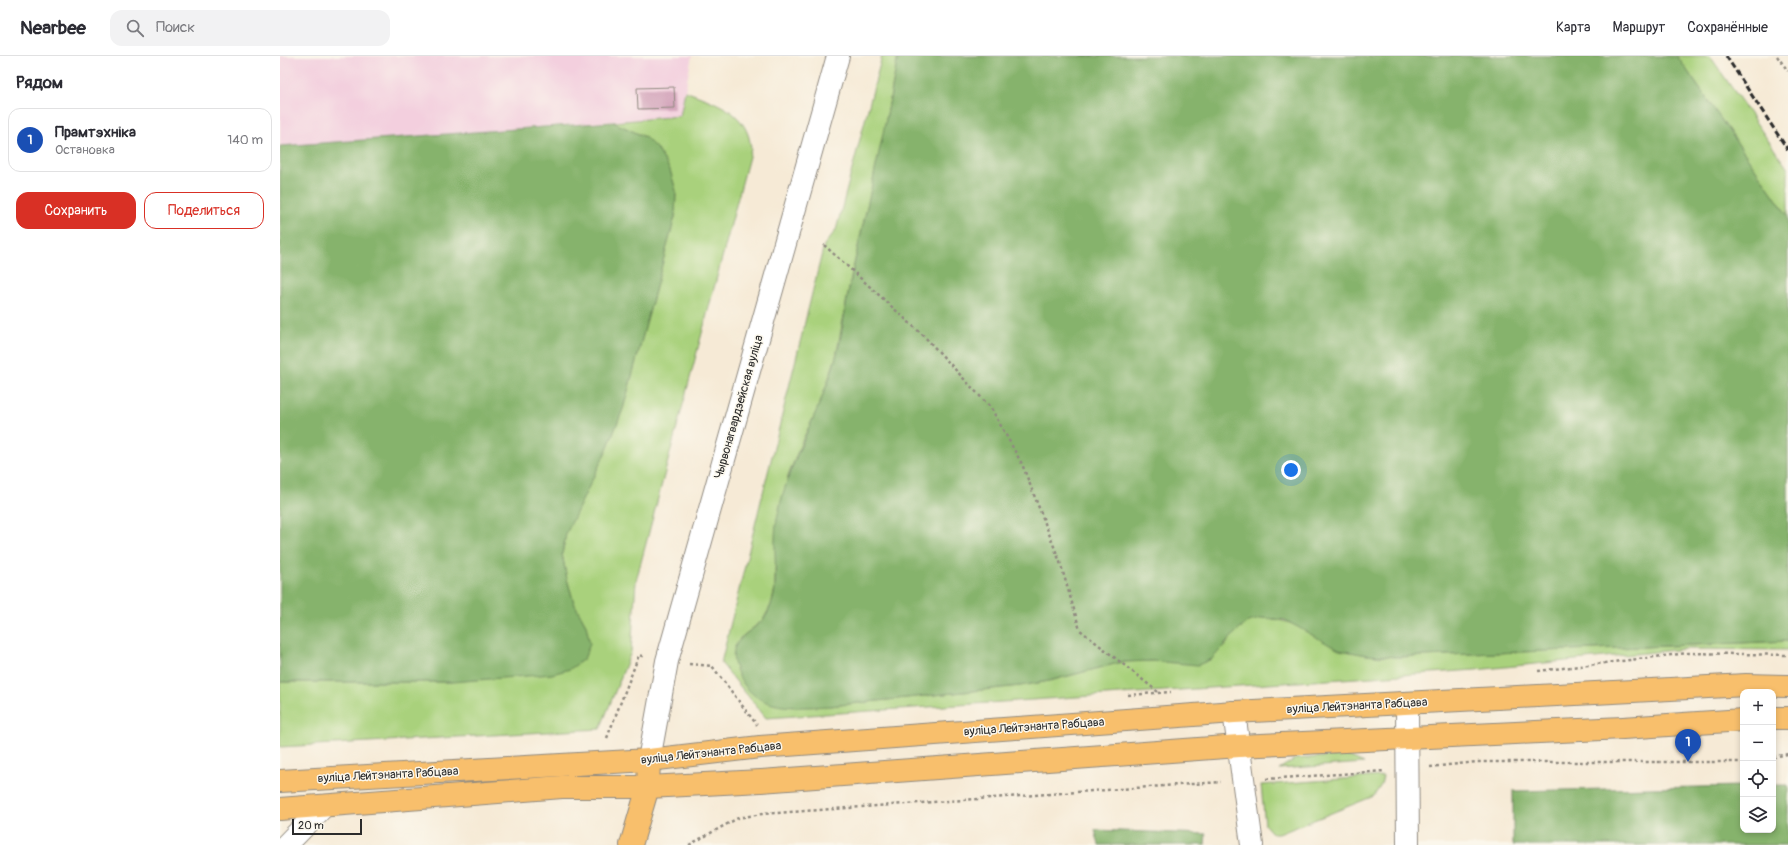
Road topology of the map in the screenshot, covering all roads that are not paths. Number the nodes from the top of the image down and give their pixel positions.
1 (838, 56) edge
2 (1788, 686) edge
3 (1407, 704) junction
4 (1234, 712) junction
5 (1776, 718) edge
6 (1788, 718) edge
7 (1740, 720) edge
8 (1407, 738) junction
9 (1239, 746) junction
10 (649, 760) junction
11 (280, 781) edge
12 (648, 787) junction
13 (323, 807) junction
14 (280, 809) edge
15 (286, 845) edge
16 (630, 845) edge
17 (1252, 845) edge
18 (1408, 845) edge

1 - 10 street, Чырвонагвардзейская вуліца
2 - 3 main road, вуліца Лейтэнанта Рабцава
3 - 4 main road, вуліца Лейтэнанта Рабцава
3 - 8 street
4 - 9 street
4 - 10 main road, вуліца Лейтэнанта Рабцава
5 - 6 main road
7 - 8 main road, вуліца Лейтэнанта Рабцава
8 - 9 main road, вуліца Лейтэнанта Рабцава
8 - 18 street
9 - 12 main road, вуліца Лейтэнанта Рабцава
9 - 17 street
10 - 11 main road, вуліца Лейтэнанта Рабцава
10 - 12 main road
12 - 13 main road, вуліца Лейтэнанта Рабцава
12 - 16 main road
13 - 14 main road, вуліца Лейтэнанта Рабцава
13 - 15 street

